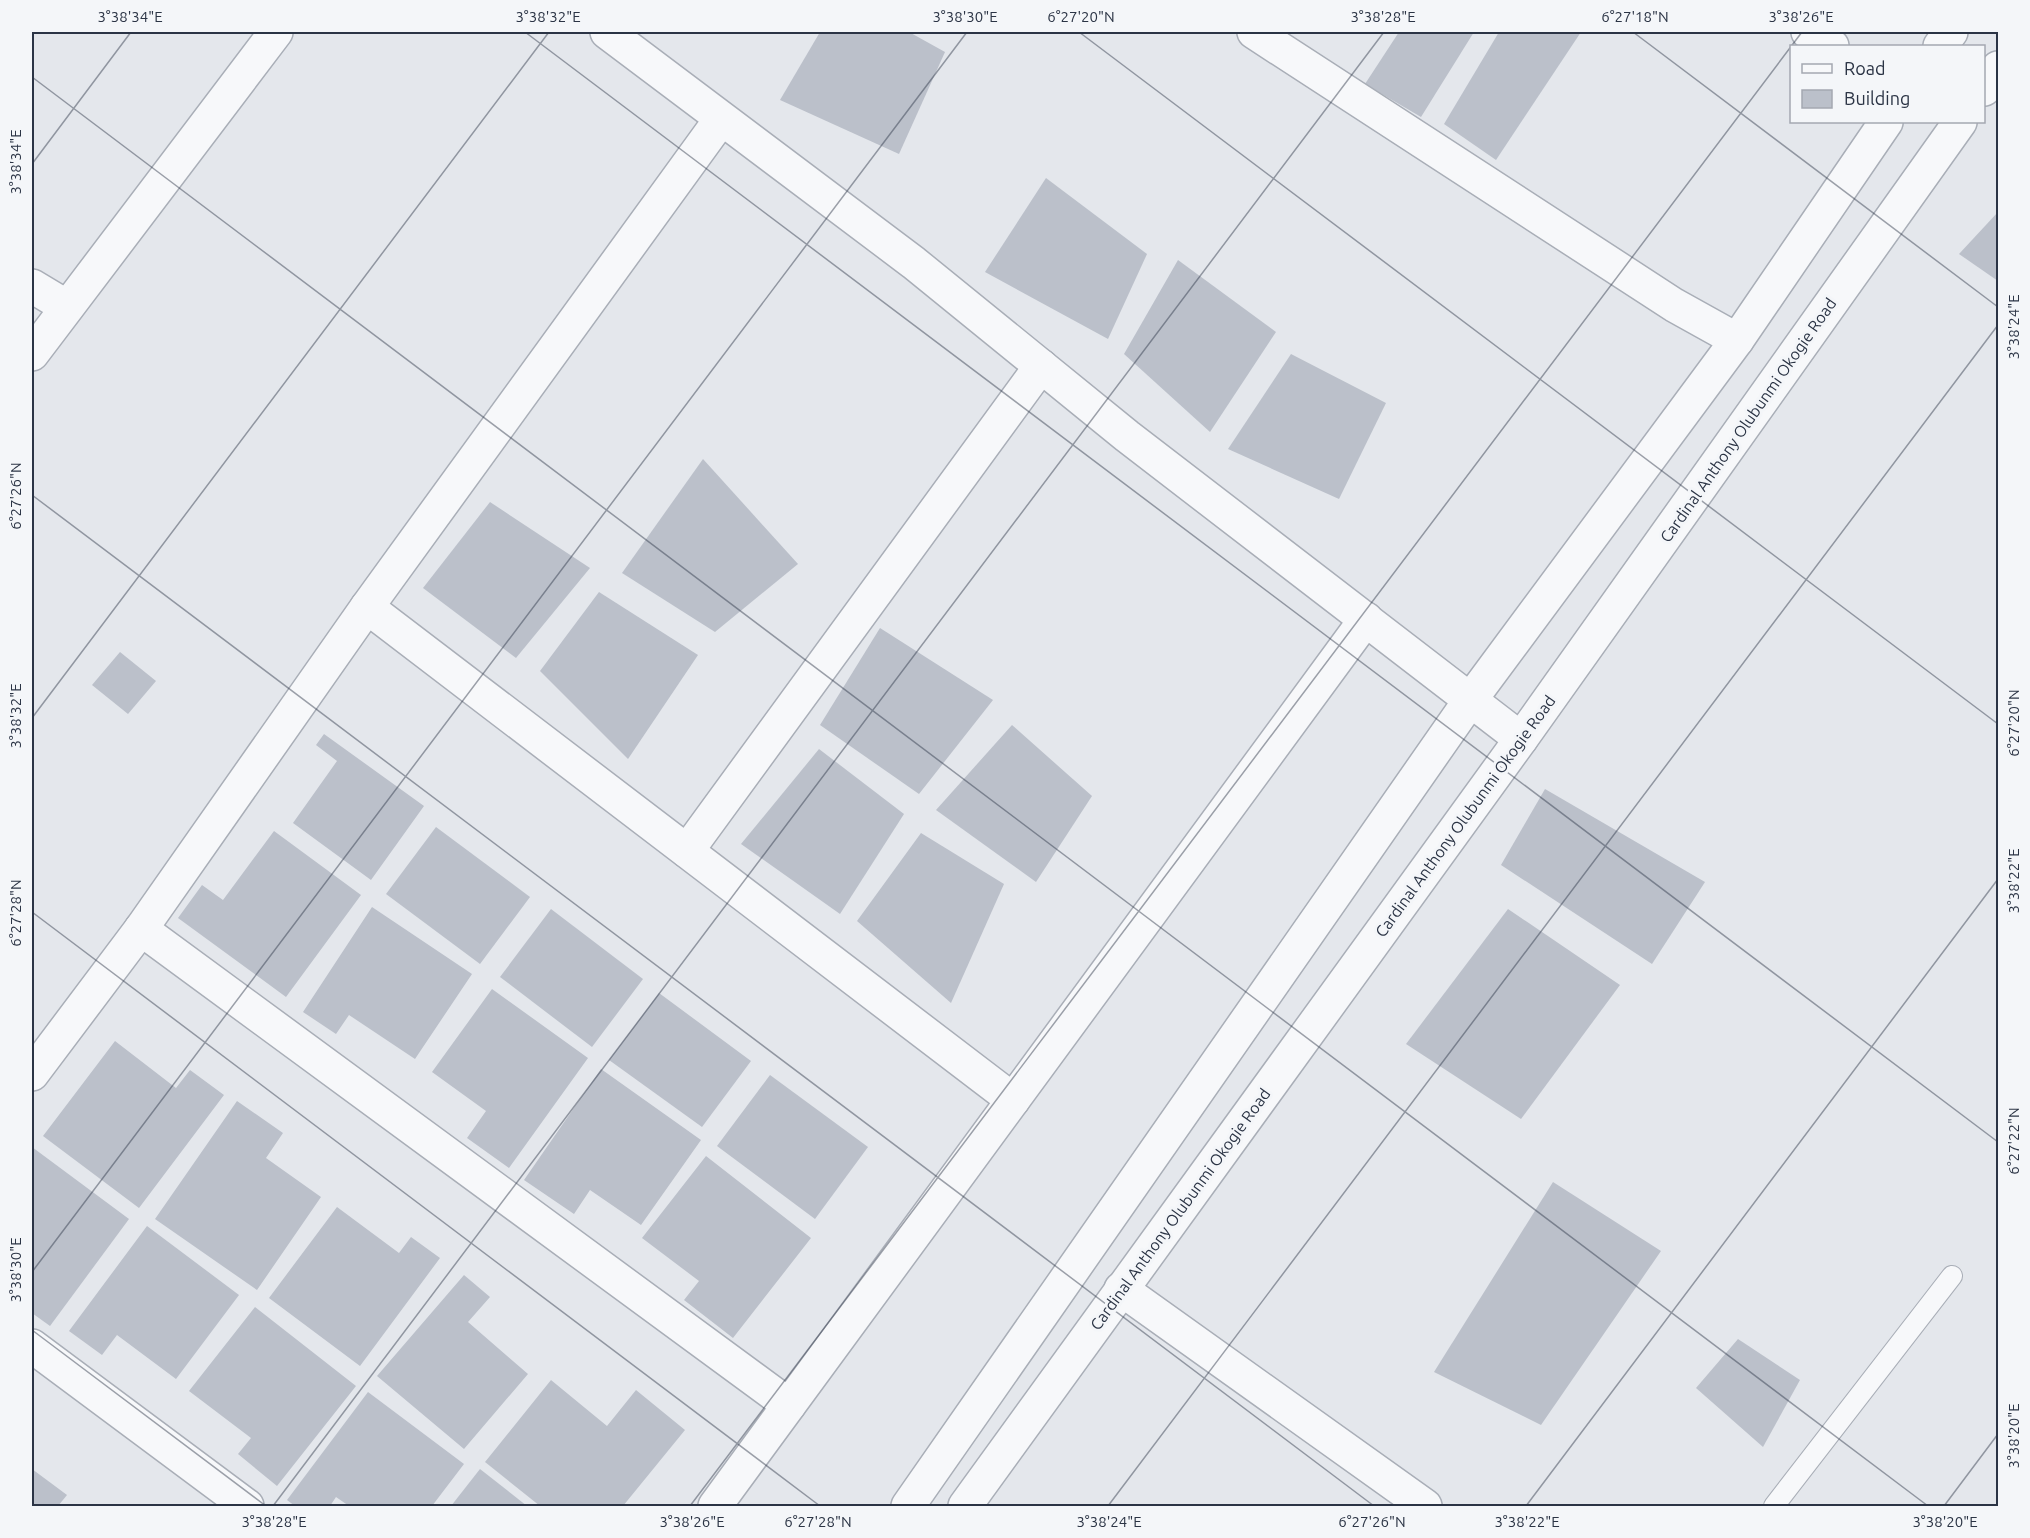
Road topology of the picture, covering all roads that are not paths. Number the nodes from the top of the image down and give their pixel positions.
1 (276, 32) edge
2 (606, 32) edge
3 (1254, 32) edge
4 (1808, 32) edge
5 (1951, 32) edge
6 (1830, 45) edge
7 (1941, 45) edge
8 (1998, 68) edge
9 (1985, 86) edge
10 (721, 119) junction
11 (1885, 123) edge
12 (1959, 123) edge
13 (32, 286) edge
14 (67, 307) junction
15 (1737, 340) junction
16 (32, 354) edge
17 (1041, 366) junction
18 (367, 607) junction
19 (1366, 619) junction
20 (1471, 699) junction
21 (1521, 739) junction
22 (687, 851) junction
23 (141, 928) junction
24 (32, 1074) edge
25 (1013, 1100) junction
26 (1952, 1276) dead end
27 (1121, 1289) junction
28 (32, 1346) edge
29 (789, 1405) junction
30 (247, 1506) edge
31 (715, 1506) edge
32 (908, 1506) edge
33 (965, 1506) edge
34 (1425, 1506) edge
35 (1774, 1506) edge

1 - 14 street
2 - 10 street
3 - 15 street
4 - 6 street
5 - 7 street
8 - 9 street
10 - 17 street
10 - 18 street
11 - 15 street
12 - 21 street, Cardinal Anthony Olubunmi Okogie Road
13 - 14 street
14 - 16 street
15 - 20 street
17 - 19 street
17 - 22 street
18 - 22 street
18 - 23 street
19 - 20 street
19 - 25 street
20 - 21 street
20 - 32 street
21 - 27 street, Cardinal Anthony Olubunmi Okogie Road
22 - 25 street
23 - 24 street
23 - 29 street
25 - 29 street
26 - 35 lane
27 - 33 street, Cardinal Anthony Olubunmi Okogie Road
27 - 34 street
28 - 30 street
29 - 31 street

